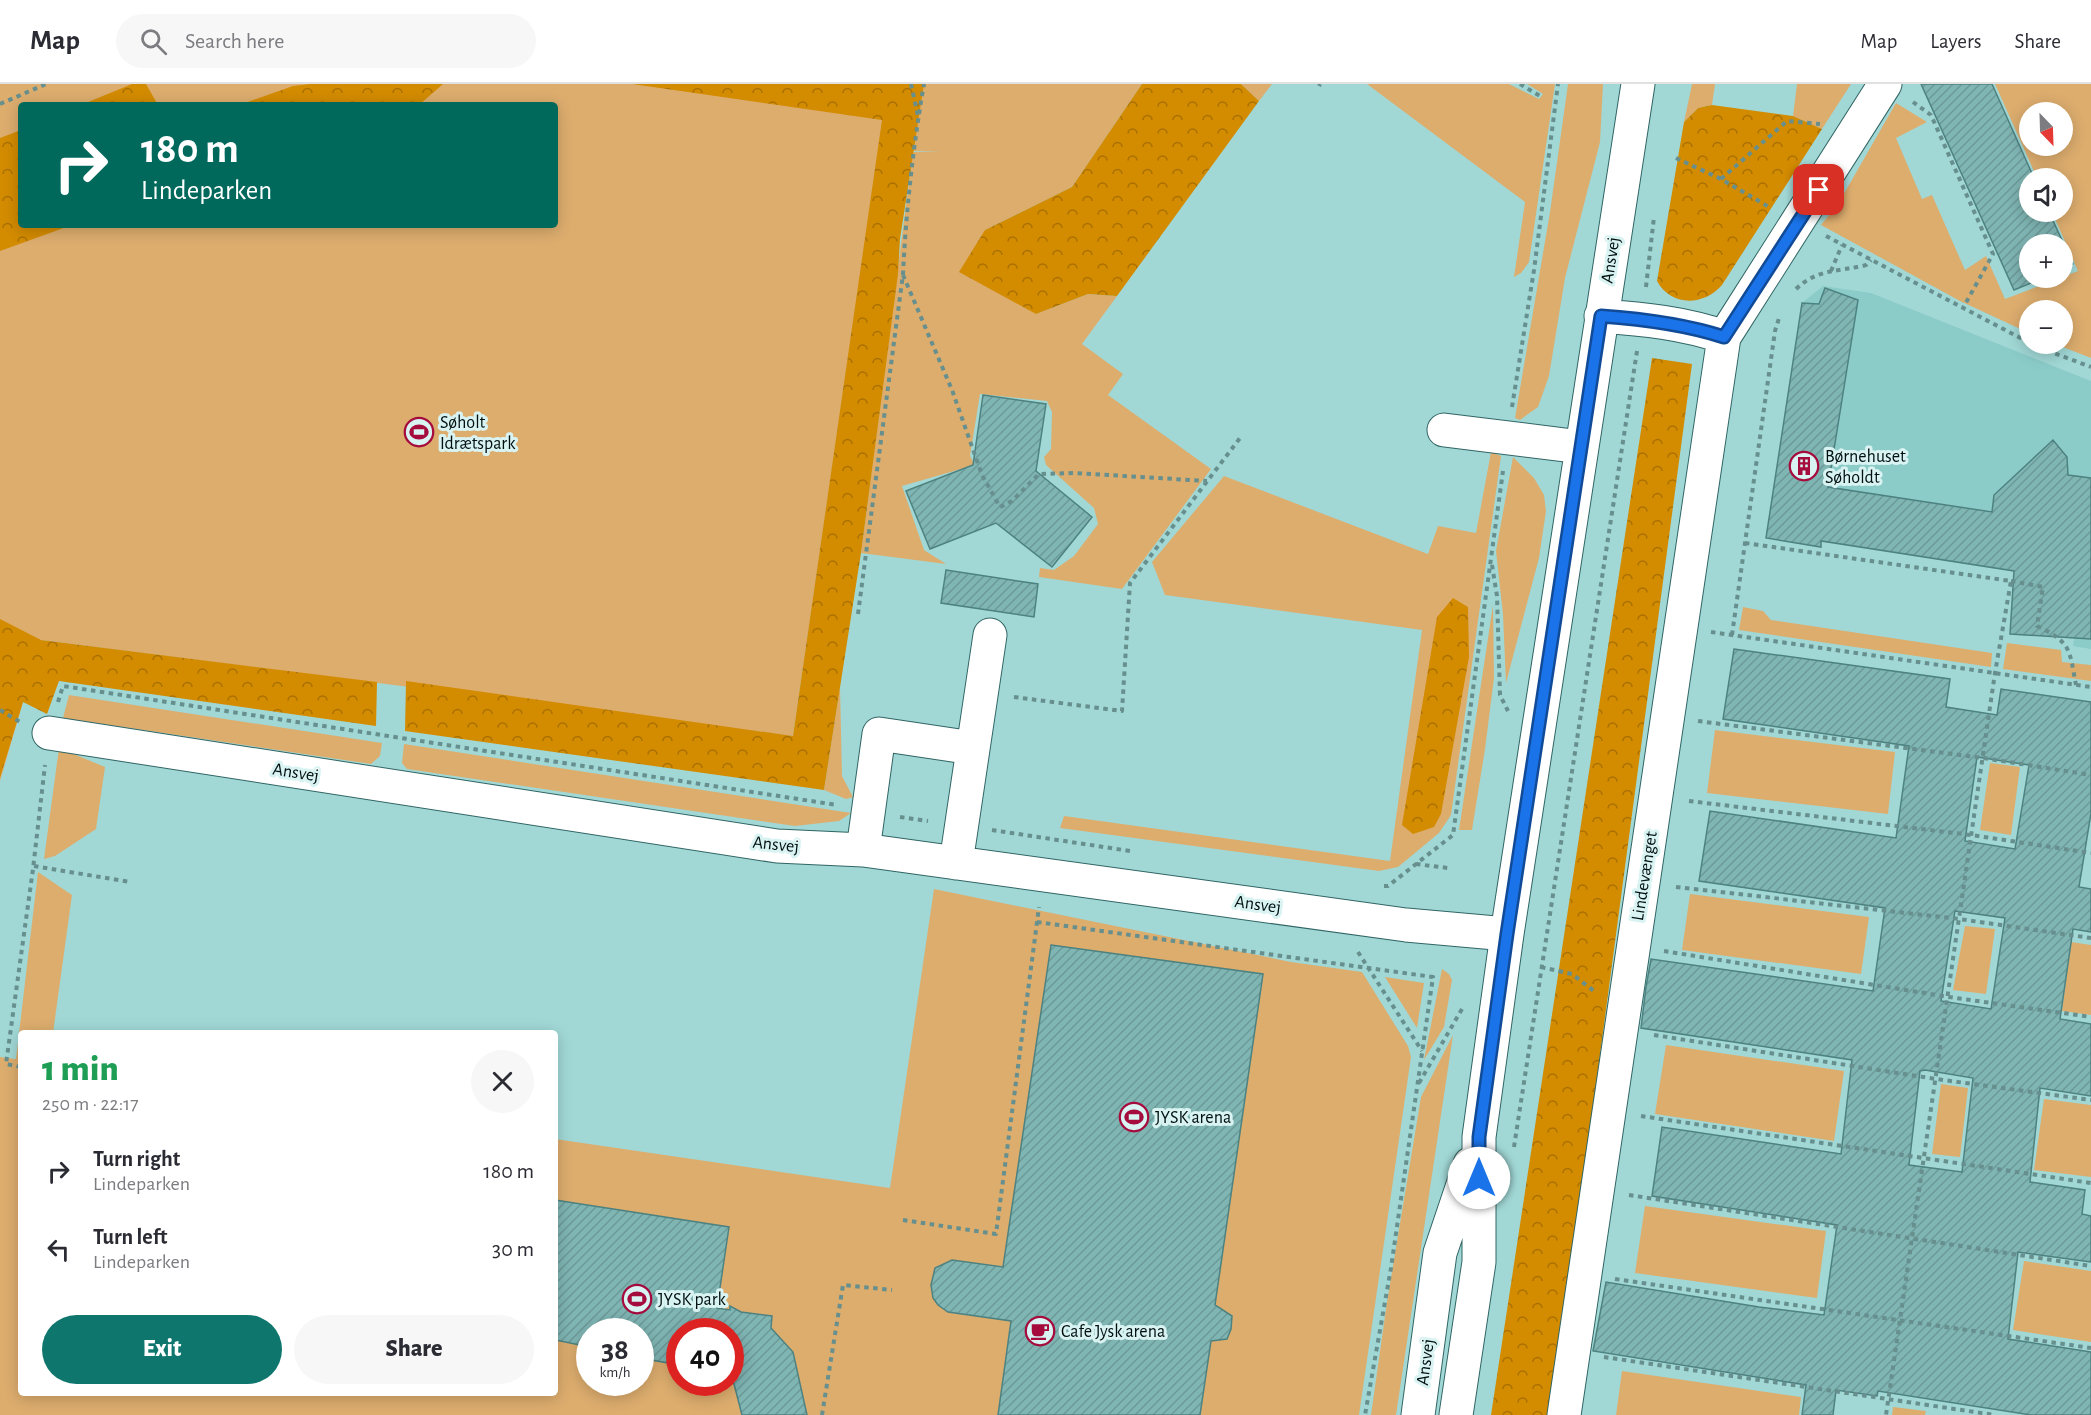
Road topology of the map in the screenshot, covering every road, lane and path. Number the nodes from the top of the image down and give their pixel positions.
1 (45, 84) edge
2 (911, 84) edge
3 (924, 84) edge
4 (1520, 84) edge
5 (1638, 84) edge
6 (1895, 90) edge
7 (1540, 96) dead end
8 (0, 104) edge
9 (918, 119) junction
10 (1854, 135) junction
11 (1676, 158) dead end
12 (1721, 179) junction
13 (1770, 207) dead end
14 (1817, 232) dead end
15 (1842, 245) junction
16 (1871, 260) junction
17 (1832, 271) junction
18 (903, 274) junction
19 (1791, 293) dead end
20 (1963, 308) junction
21 (1781, 310) dead end
22 (1601, 316) junction
23 (1642, 319) junction
24 (1724, 337) junction
25 (2019, 337) edge
26 (2058, 354) edge
27 (2091, 367) edge
28 (1444, 430) dead end
29 (1240, 438) dead end
30 (1581, 447) junction
31 (1207, 481) junction
32 (1745, 543) junction
33 (1491, 558) dead end
34 (2011, 581) junction
35 (858, 614) dead end
36 (1681, 628) junction
37 (990, 635) dead end
38 (1732, 635) junction
39 (1995, 673) junction
40 (2076, 685) junction
41 (2091, 687) edge
42 (980, 693) junction
43 (1510, 714) dead end
44 (1668, 717) junction
45 (49, 733) junction
46 (973, 748) junction
47 (1983, 758) junction
48 (2091, 775) edge
49 (1656, 797) junction
50 (878, 813) junction
51 (961, 825) junction
52 (1453, 835) dead end
53 (1971, 835) junction
54 (863, 849) junction
55 (1141, 852) dead end
56 (2091, 853) edge
57 (956, 863) junction
58 (1416, 864) junction
59 (34, 866) junction
60 (1448, 868) dead end
61 (130, 882) dead end
62 (1643, 883) junction
63 (1378, 886) dead end
64 (1334, 915) junction
65 (1959, 919) junction
66 (1507, 934) junction
67 (2091, 938) edge
68 (1634, 946) junction
69 (1541, 967) junction
70 (1368, 968) junction
71 (1949, 997) junction
72 (1623, 1017) junction
73 (2091, 1017) edge
74 (1422, 1052) junction
75 (18, 1066) edge
76 (1936, 1079) junction
77 (2091, 1100) edge
78 (1609, 1112) junction
79 (1479, 1137) junction
80 (1514, 1152) dead end
81 (1924, 1159) junction
82 (2091, 1183) edge
83 (1599, 1191) junction
84 (903, 1220) dead end
85 (1912, 1240) junction
86 (2091, 1266) edge
87 (1585, 1274) junction
88 (892, 1290) dead end
89 (1900, 1319) junction
90 (2091, 1348) edge
91 (1573, 1353) junction
92 (1889, 1399) junction
93 (822, 1415) edge
94 (1365, 1415) edge
95 (1418, 1415) edge
96 (1456, 1415) edge
97 (1564, 1415) edge
98 (1886, 1415) edge
99 (1995, 1415) edge

1 - 8 path
2 - 9 path
3 - 9 path
4 - 7 path
5 - 22 street, Ansvej
6 - 10 street
6 - 20 path
9 - 18 path
10 - 12 path
10 - 24 street
11 - 12 path
12 - 13 path
14 - 15 path
15 - 16 path
15 - 17 path
16 - 17 path
16 - 20 path
17 - 19 path
18 - 31 path
18 - 35 path
20 - 25 path
21 - 32 path
22 - 23 street
22 - 30 street, Ansvej
23 - 24 street
23 - 69 path
24 - 36 street, Lindevænget
26 - 27 path
28 - 30 street
29 - 31 path
30 - 66 street, Ansvej
31 - 42 path
32 - 34 path
32 - 38 path
33 - 43 path
34 - 39 path
34 - 40 path
36 - 38 path
36 - 44 street, Lindevænget
37 - 42 street
38 - 39 path
39 - 40 path
39 - 47 path
40 - 41 path
42 - 46 street
44 - 47 path
44 - 49 street, Lindevænget
45 - 50 path
45 - 54 street, Ansvej
45 - 59 path
46 - 50 street
46 - 51 street
47 - 48 path
47 - 53 path
49 - 53 path
49 - 62 street, Lindevænget
50 - 51 path
50 - 54 street
51 - 55 path
51 - 57 street
52 - 58 path
53 - 56 path
53 - 65 path
54 - 57 street, Ansvej
57 - 64 street, Ansvej
58 - 60 path
58 - 63 path
59 - 61 path
59 - 75 path
62 - 65 path
62 - 68 street, Lindevænget
64 - 66 street, Ansvej
64 - 70 path
65 - 67 path
65 - 71 path
66 - 79 street, Ansvej
68 - 71 path
68 - 72 street, Lindevænget
69 - 72 path
69 - 80 path
70 - 74 path
70 - 74 path
70 - 84 path
71 - 73 path
71 - 76 path
72 - 76 path
72 - 78 street, Lindevænget
74 - 94 path
76 - 77 path
76 - 81 path
78 - 81 path
78 - 83 street, Lindevænget
79 - 95 street, Ansvej
79 - 96 street, Ansvej
81 - 82 path
81 - 85 path
83 - 85 path
83 - 87 street, Lindevænget
85 - 86 path
85 - 89 path
87 - 89 path
87 - 91 street, Lindevænget
88 - 93 path
89 - 90 path
89 - 92 path
91 - 92 path
91 - 97 street, Lindevænget
92 - 98 path
92 - 99 path

